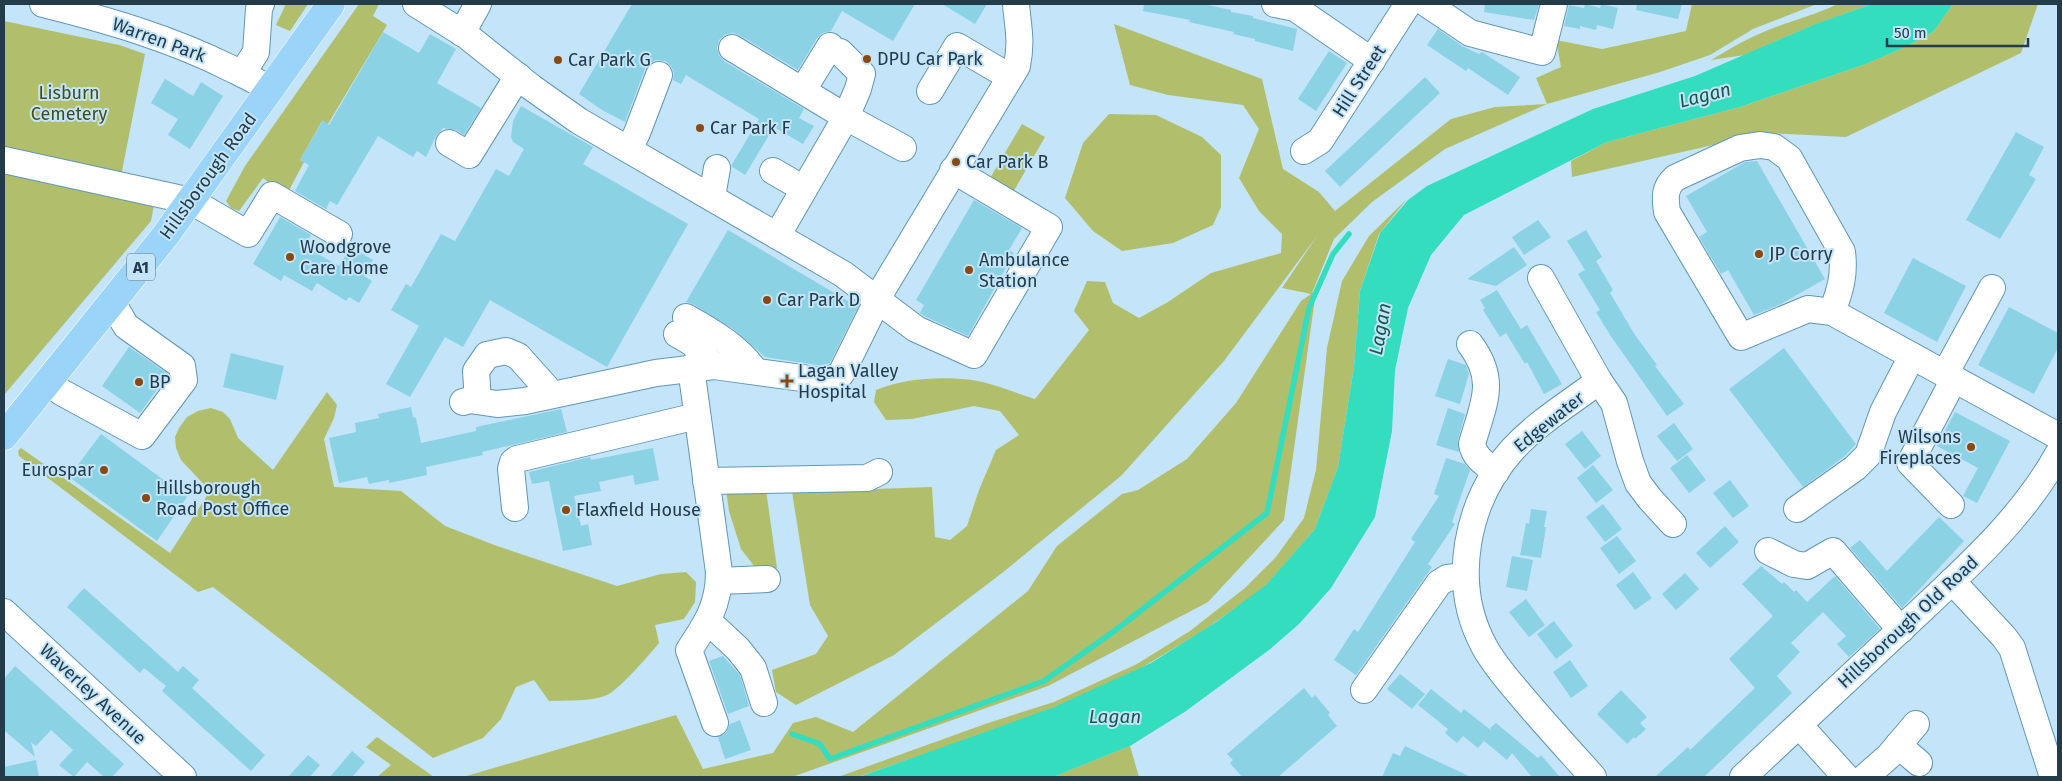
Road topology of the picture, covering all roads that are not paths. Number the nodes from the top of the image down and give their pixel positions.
1 (48, 4) edge
2 (261, 4) edge
3 (331, 4) edge
4 (416, 4) edge
5 (469, 4) edge
6 (478, 4) edge
7 (1016, 4) edge
8 (1275, 4) edge
9 (1408, 4) edge
10 (1426, 4) edge
11 (1554, 4) edge
12 (458, 31) junction
13 (732, 48) dead end
14 (1372, 62) junction
15 (242, 74) junction
16 (659, 75) dead end
17 (518, 76) junction
18 (1010, 77) junction
19 (270, 90) junction
20 (803, 90) junction
21 (930, 91) dead end
22 (846, 117) junction
23 (449, 143) dead end
24 (903, 148) dead end
25 (629, 149) junction
26 (1304, 151) dead end
27 (4, 160) edge
28 (717, 168) dead end
29 (953, 170) junction
30 (773, 171) dead end
31 (804, 189) junction
32 (712, 197) junction
33 (191, 201) junction
34 (339, 234) dead end
35 (777, 236) junction
36 (1541, 278) dead end
37 (1992, 288) dead end
38 (877, 300) junction
39 (112, 302) junction
40 (1832, 312) junction
41 (680, 330) dead end
42 (1470, 344) dead end
43 (1912, 356) junction
44 (708, 358) junction
45 (1950, 376) junction
46 (1599, 381) junction
47 (48, 382) junction
48 (552, 394) junction
49 (704, 430) junction
50 (4, 436) edge
51 (2058, 436) edge
52 (2058, 454) edge
53 (879, 472) dead end
54 (1496, 472) junction
55 (706, 481) junction
56 (1951, 505) dead end
57 (515, 508) dead end
58 (1797, 510) dead end
59 (1673, 524) dead end
60 (1768, 551) dead end
61 (1466, 576) junction
62 (767, 579) dead end
63 (719, 581) junction
64 (1952, 581) junction
65 (4, 612) edge
66 (708, 621) junction
67 (1901, 630) junction
68 (1364, 690) dead end
69 (764, 703) dead end
70 (714, 723) dead end
71 (1916, 724) dead end
72 (1799, 725) junction
73 (1898, 745) junction
74 (1919, 763) dead end
75 (183, 777) edge
76 (1593, 777) edge
77 (1743, 777) edge
78 (1846, 777) edge
79 (1865, 777) edge
80 (2053, 777) edge

1 - 15 street, Warren Park
2 - 15 street
3 - 19 highway, Hillsborough Road / A1
4 - 12 street
5 - 12 street
6 - 12 street
7 - 18 street
8 - 14 street
9 - 14 street, Hill Street
10 - 11 street
12 - 17 street
13 - 20 street
14 - 26 street, Hill Street
15 - 19 street, Warren Park
16 - 25 street
17 - 23 street
17 - 25 street
18 - 21 street
18 - 29 street
19 - 33 highway, Hillsborough Road / A1
20 - 22 street
20 - 22 street
22 - 24 street
22 - 31 street
25 - 32 street
27 - 33 street
28 - 32 street
29 - 38 street
29 - 38 street
30 - 31 street
31 - 35 street
32 - 35 street
33 - 34 street
33 - 39 highway, Hillsborough Road / A1
35 - 38 street
36 - 46 street, Edgewater
37 - 45 street
38 - 44 street
39 - 47 highway, Hillsborough Road / A1
39 - 47 street
40 - 40 street
40 - 43 street
41 - 44 street
42 - 54 street
43 - 45 street
43 - 58 street
44 - 48 street
44 - 49 street
45 - 51 street
45 - 56 street
46 - 54 street, Edgewater
46 - 59 street, Edgewater
47 - 50 highway, Hillsborough Road / A1
48 - 48 street
49 - 55 street
49 - 57 street
52 - 64 street, Hillsborough Old Road
53 - 55 street
54 - 61 street, Edgewater
55 - 63 street
60 - 67 street
61 - 68 street
61 - 76 street, Edgewater
62 - 63 street
63 - 66 street
64 - 67 street, Hillsborough Old Road
64 - 80 street
65 - 75 street, Waverley Avenue
66 - 69 street
66 - 70 street
67 - 72 street, Hillsborough Old Road
71 - 73 street
72 - 77 street, Hillsborough Old Road
72 - 78 street
73 - 74 street
73 - 79 street

